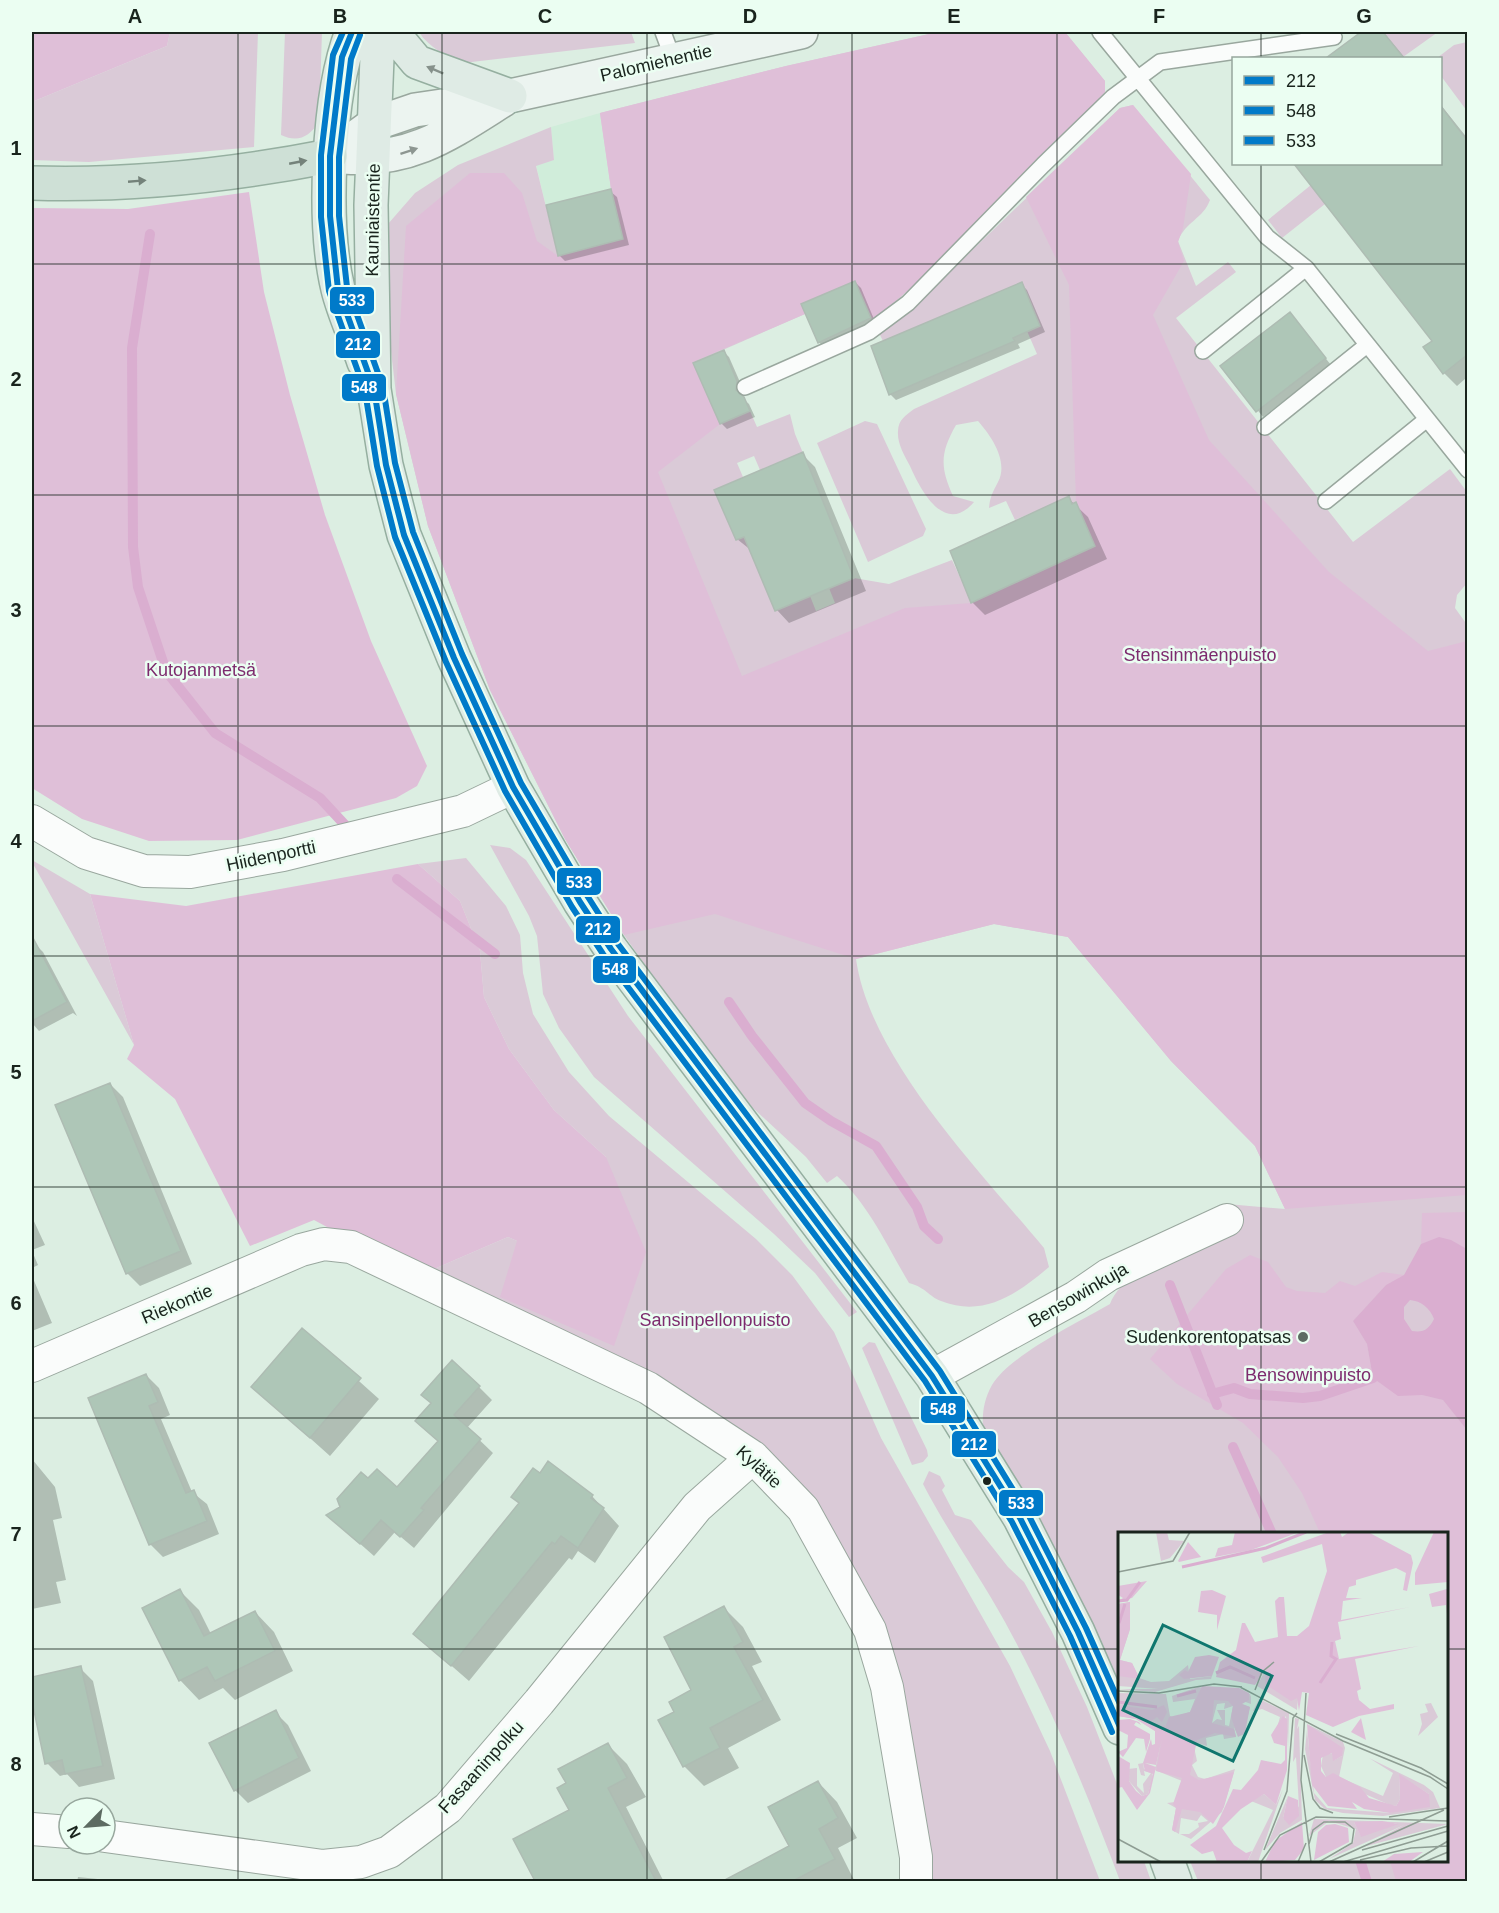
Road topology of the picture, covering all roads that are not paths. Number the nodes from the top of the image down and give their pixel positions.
1 (352, 32) edge
2 (373, 32) edge
3 (392, 32) edge
4 (801, 32) edge
5 (1100, 32) edge
6 (1334, 37) dead end
7 (668, 45) edge
8 (1138, 81) junction
9 (510, 96) junction
10 (374, 124) junction
11 (330, 156) junction
12 (374, 159) junction
13 (32, 183) edge
14 (1306, 268) junction
15 (1367, 345) junction
16 (1203, 351) dead end
17 (745, 387) dead end
18 (374, 389) junction
19 (1427, 419) junction
20 (1265, 427) dead end
21 (1467, 470) edge
22 (1326, 501) dead end
23 (513, 787) junction
24 (32, 820) edge
25 (1227, 1220) dead end
26 (324, 1244) joint
27 (32, 1366) edge
28 (932, 1376) junction
29 (753, 1456) junction
30 (1118, 1726) edge
31 (32, 1829) edge
32 (57, 1831) edge
33 (117, 1838) edge
34 (1168, 1862) edge
35 (916, 1881) edge
36 (1175, 1881) edge

1 - 11 main road, Kauniaistentie
2 - 10 main road, Kauniaistentie
9 -> 3 main road
4 - 7 street, Palomiehentie
5 - 8 lane
6 - 8 lane
7 - 9 street, Palomiehentie
8 - 14 lane
8 - 17 lane
9 - 10 street, Palomiehentie
12 -> 9 street, Palomiehentie
10 - 11 street, Palomiehentie
10 - 12 main road, Kauniaistentie
11 - 12 street, Palomiehentie
13 -> 11 highway
11 - 18 main road, Kauniaistentie
12 - 18 main road, Kauniaistentie
14 - 15 lane
14 - 16 lane
15 - 19 lane
15 - 20 lane
18 - 23 main road, Kauniaistentie
19 - 21 lane
19 - 22 lane
23 - 24 street, Hiidenportti
23 - 28 main road, Kauniaistentie
25 - 28 street, Bensowinkuja
26 - 27 street, Riekontie
26 - 29 street, Kylätie
28 - 30 main road, Kauniaistentie
29 - 33 street, Fasaaninpolku
29 - 35 street, Kylätie
31 - 32 street
34 - 36 main road

